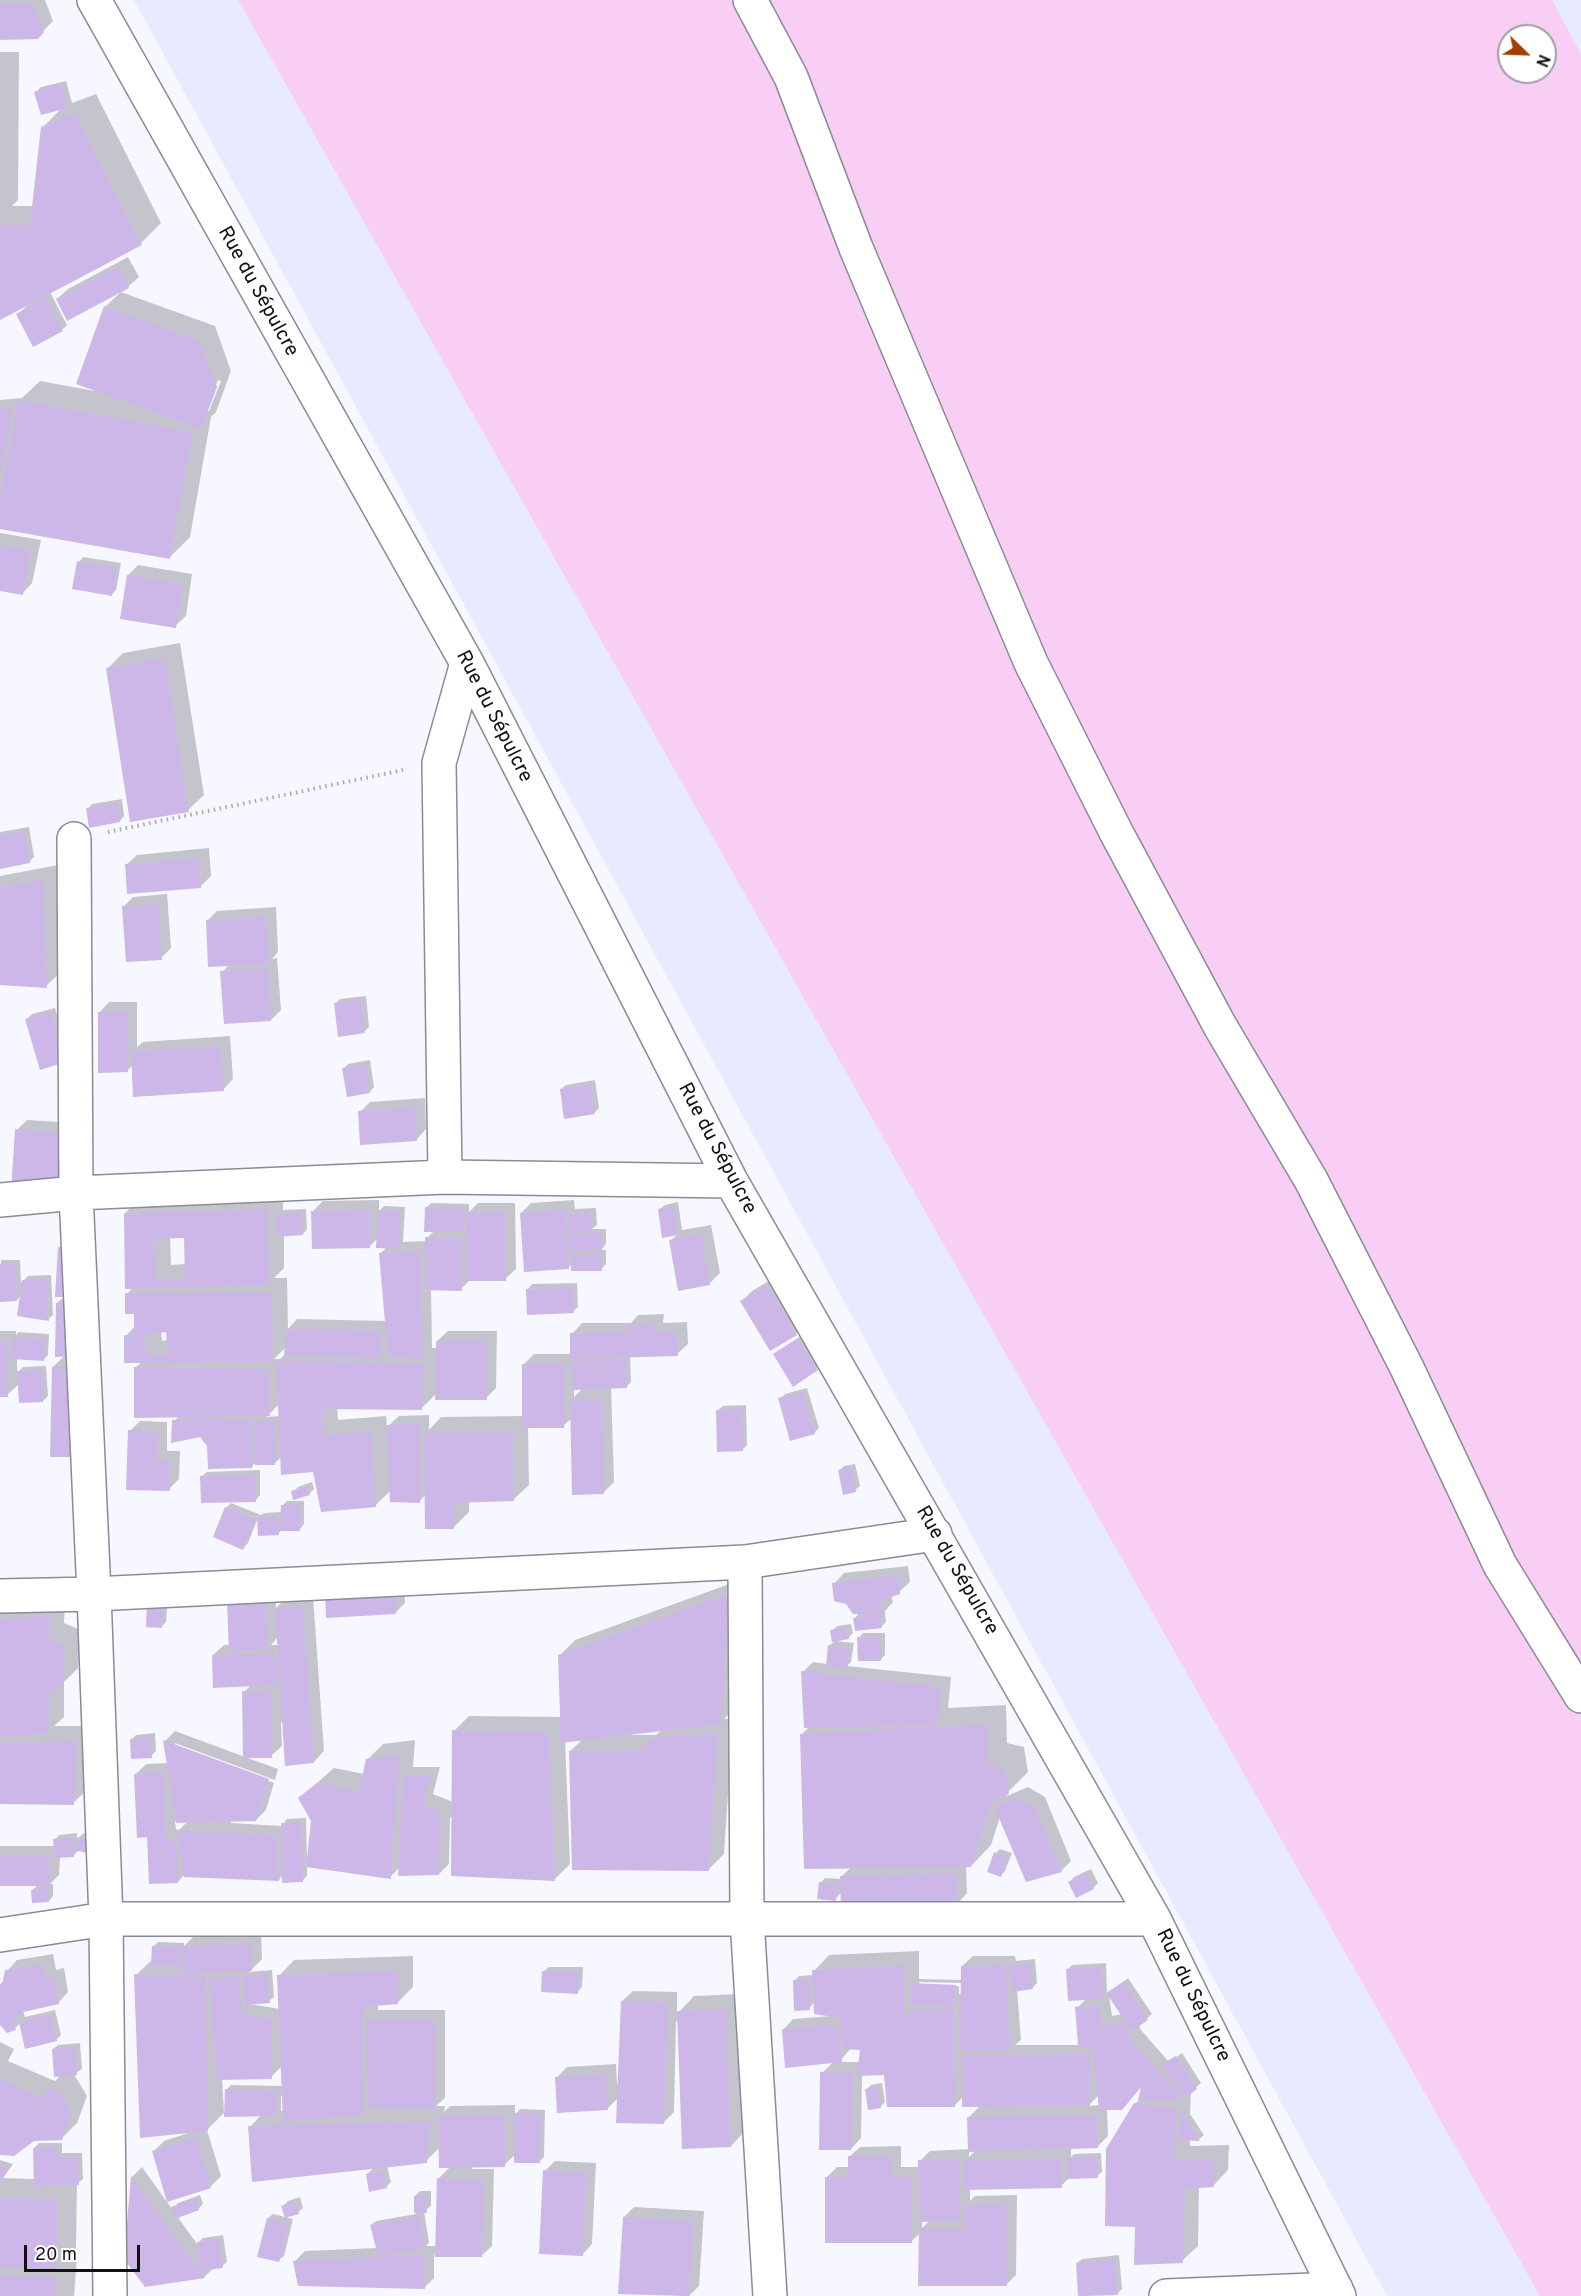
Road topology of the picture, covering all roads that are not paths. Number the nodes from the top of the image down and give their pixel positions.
1 (94, 0) edge
2 (750, 0) edge
3 (466, 663) junction
4 (74, 840) road end
5 (445, 1177) junction
6 (731, 1181) junction
7 (76, 1194) junction
8 (0, 1200) edge
9 (935, 1534) junction
10 (745, 1562) junction
11 (94, 1594) junction
12 (0, 1596) edge
13 (1581, 1696) edge
14 (106, 1919) junction
15 (747, 1919) junction
16 (1154, 1919) junction
17 (0, 1935) edge
18 (1337, 2292) edge
19 (110, 2296) edge
20 (770, 2296) edge
21 (1166, 2296) edge

1 - 3 street, Rue du Sépulcre
2 - 13 street
3 - 5 street
3 - 6 street, Rue du Sépulcre
4 - 7 street
5 - 6 street
5 - 7 street
6 - 9 street, Rue du Sépulcre
7 - 8 street
7 - 11 street
9 - 10 street
9 - 16 street, Rue du Sépulcre
10 - 11 street
10 - 15 street
11 - 12 street
11 - 14 street
14 - 15 street
14 - 17 street
14 - 19 street
15 - 16 street
15 - 20 street
16 - 18 street, Rue du Sépulcre
18 - 21 street

